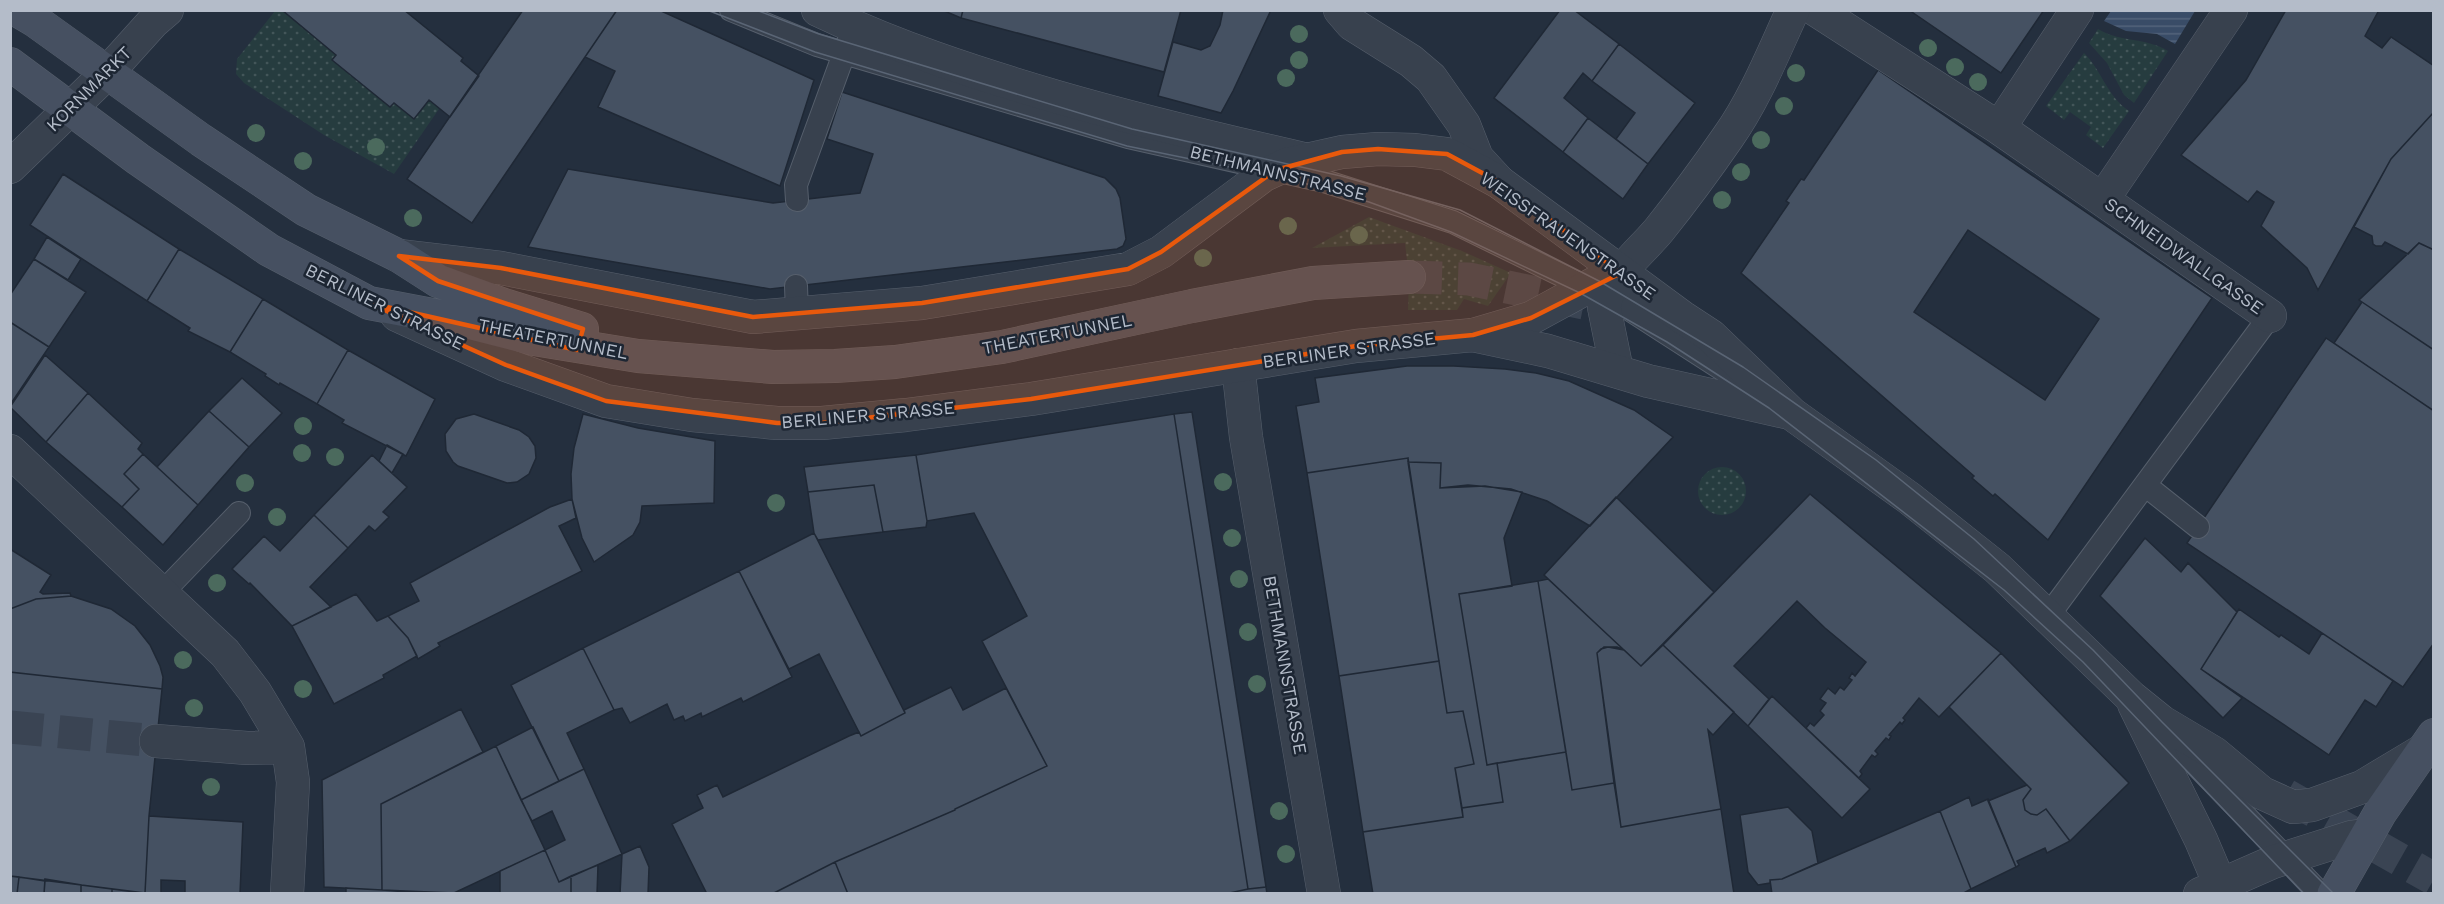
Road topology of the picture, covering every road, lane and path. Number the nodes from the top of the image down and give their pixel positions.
1 (17, 10) edge
2 (167, 10) edge
3 (731, 10) edge
4 (818, 10) edge
5 (1340, 10) edge
6 (1793, 10) edge
7 (1816, 10) edge
8 (2077, 10) edge
9 (2232, 10) edge
10 (849, 40) junction
11 (10, 64) edge
12 (107, 73) junction
13 (69, 109) junction
14 (2000, 128) junction
15 (1308, 160) junction
16 (10, 167) edge
17 (1276, 170) junction
18 (1499, 182) junction
19 (2103, 199) junction
20 (797, 200) dead end
21 (399, 256) junction
22 (1409, 277) tunnel mouth
23 (1605, 286) junction
24 (369, 303) junction
25 (2270, 316) joint
26 (1473, 335) junction
27 (702, 361) junction
28 (1238, 365) junction
29 (1617, 370) junction
30 (1792, 414) junction
31 (10, 451) edge
32 (2145, 485) junction
33 (239, 513) dead end
34 (2198, 527) dead end
35 (162, 593) junction
36 (2048, 616) junction
37 (2131, 697) junction
38 (156, 741) tunnel mouth
39 (2428, 743) edge
40 (288, 747) junction
41 (2367, 835) junction
42 (2285, 858) junction
43 (2214, 891) edge
44 (287, 894) edge
45 (1324, 894) edge
46 (2321, 894) edge
47 (2334, 894) edge

1 - 12 main road
2 - 12 street, KORNMARKT
3 - 10 lane, BETHMANNSTRASSE
4 - 10 street, BETHMANNSTRASSE
5 - 18 street
6 - 23 street
7 - 14 street, SCHNEIDWALLGASSE
8 - 14 street
9 - 19 street
10 - 15 street, BETHMANNSTRASSE
10 - 17 lane, BETHMANNSTRASSE
10 - 20 lane
11 - 13 main road, BERLINER STRASSE
12 - 13 street, KORNMARKT
12 - 21 main road
13 - 16 street, KORNMARKT
13 - 24 main road, BERLINER STRASSE
14 - 19 street, SCHNEIDWALLGASSE
15 - 17 street
15 - 18 street, WEISSFRAUENSTRASSE
17 - 21 street
17 - 23 lane, BETHMANNSTRASSE
18 - 23 street, WEISSFRAUENSTRASSE
19 - 25 street, SCHNEIDWALLGASSE
21 - 27 main road, THEATERTUNNEL
22 - 27 main road, THEATERTUNNEL
23 - 26 street, BERLINER STRASSE
23 - 29 street
23 - 30 street, WEISSFRAUENSTRASSE
24 - 27 main road, THEATERTUNNEL
24 - 28 street, BERLINER STRASSE
25 - 32 lane, SCHNEIDWALLGASSE
26 - 28 street, BERLINER STRASSE
26 - 29 street, WEISSFRAUENSTRASSE
28 - 45 street, BETHMANNSTRASSE
29 - 30 street, WEISSFRAUENSTRASSE
30 - 36 street, WEISSFRAUENSTRASSE
31 - 35 street
32 - 34 lane
32 - 36 lane, SCHNEIDWALLGASSE
33 - 35 lane
35 - 40 street
36 - 37 street, WEISSFRAUENSTRASSE
37 - 39 street, WEISSFRAUENSTRASSE
37 - 42 lane
37 - 43 street, WEISSFRAUENSTRASSE
38 - 40 street
39 - 41 main road
40 - 44 street
41 - 42 street
41 - 47 main road
42 - 43 street
42 - 46 lane

